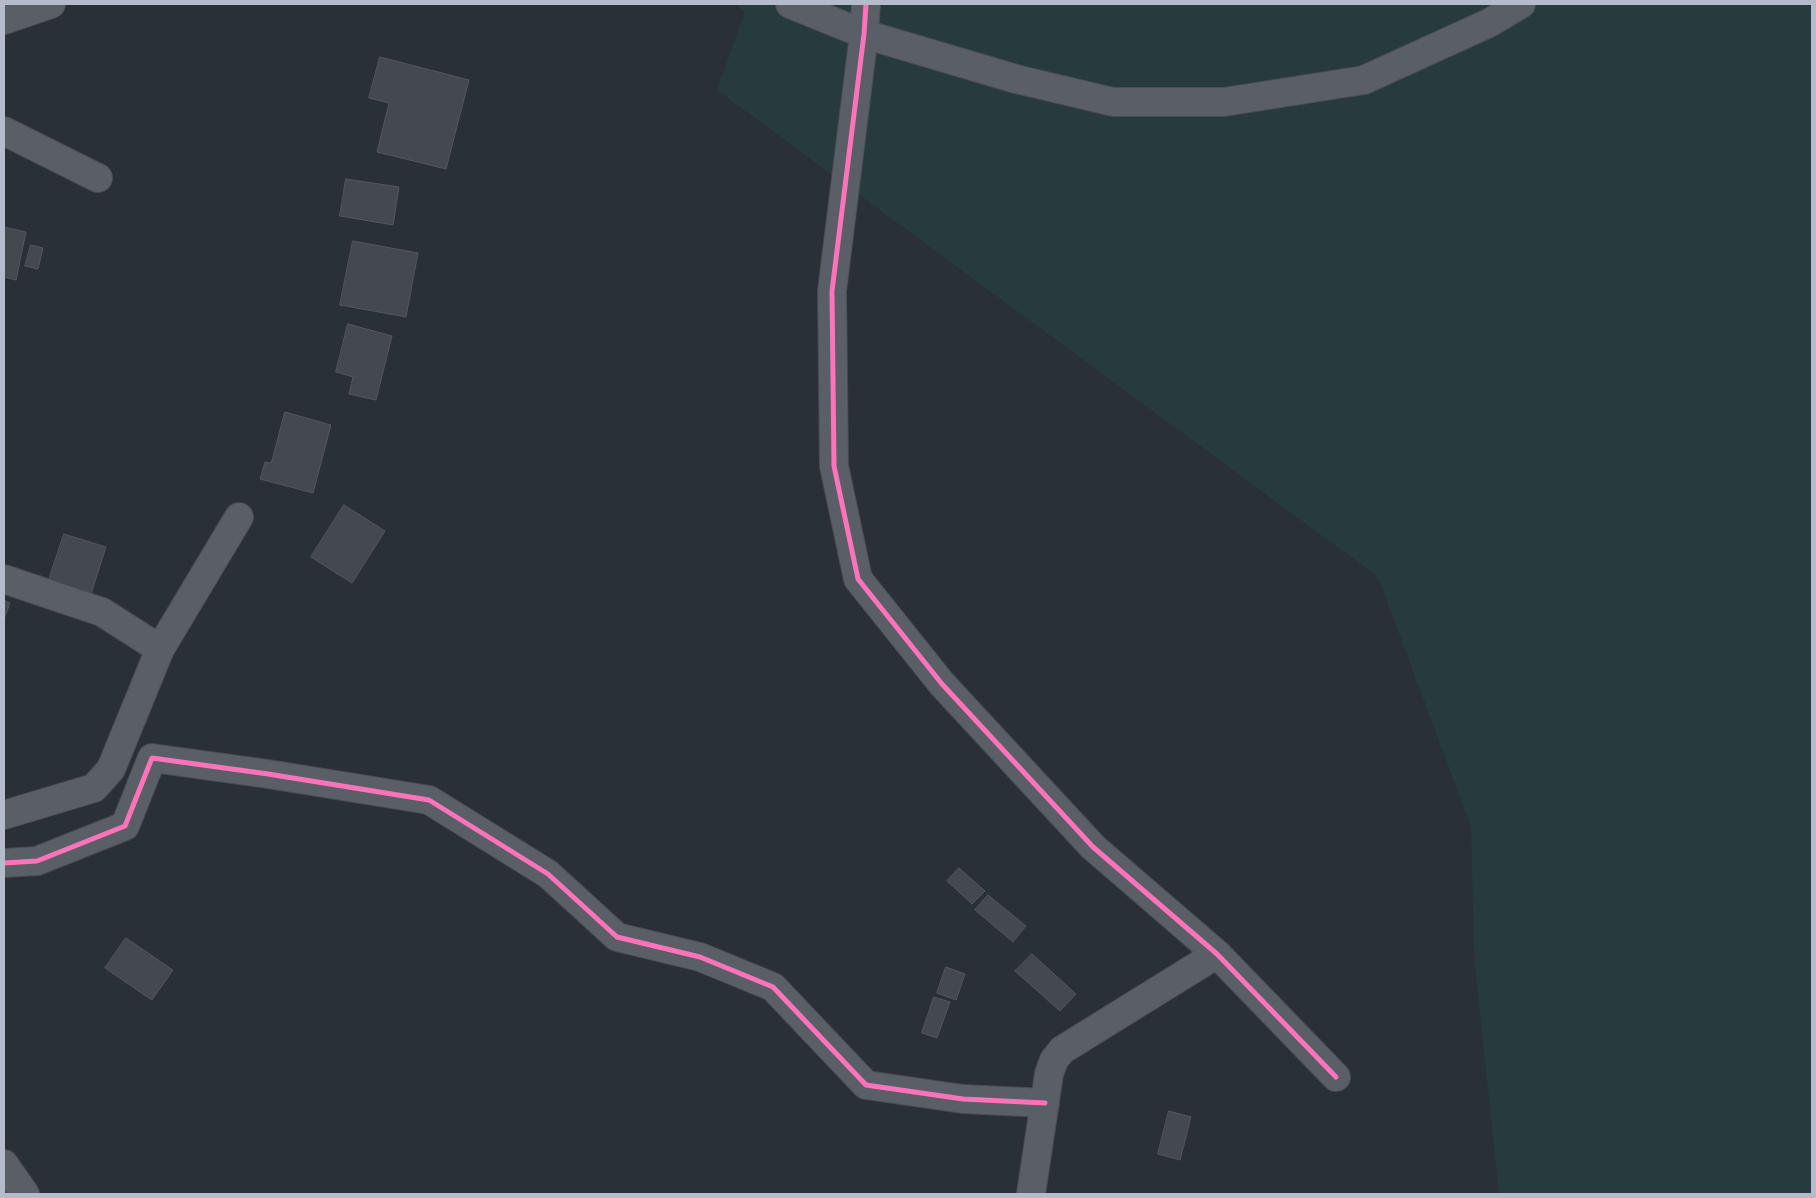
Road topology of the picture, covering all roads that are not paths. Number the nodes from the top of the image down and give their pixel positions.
1 (51, 4) edge
2 (790, 4) edge
3 (866, 4) edge
4 (1521, 4) edge
5 (4, 20) edge
6 (864, 34) junction
7 (4, 131) edge
8 (98, 178) dead end
9 (239, 517) dead end
10 (4, 580) edge
11 (160, 649) junction
12 (4, 815) edge
13 (4, 863) edge
14 (1217, 954) junction
15 (1336, 1077) dead end
16 (1045, 1103) junction
17 (4, 1164) edge
18 (25, 1194) edge
19 (1031, 1194) edge

1 - 5 street
2 - 6 street
3 - 6 street
4 - 6 street
6 - 14 street
7 - 8 street
9 - 11 street
10 - 11 street
11 - 12 street
13 - 16 street
14 - 15 street
14 - 16 street
16 - 19 street
17 - 18 street

